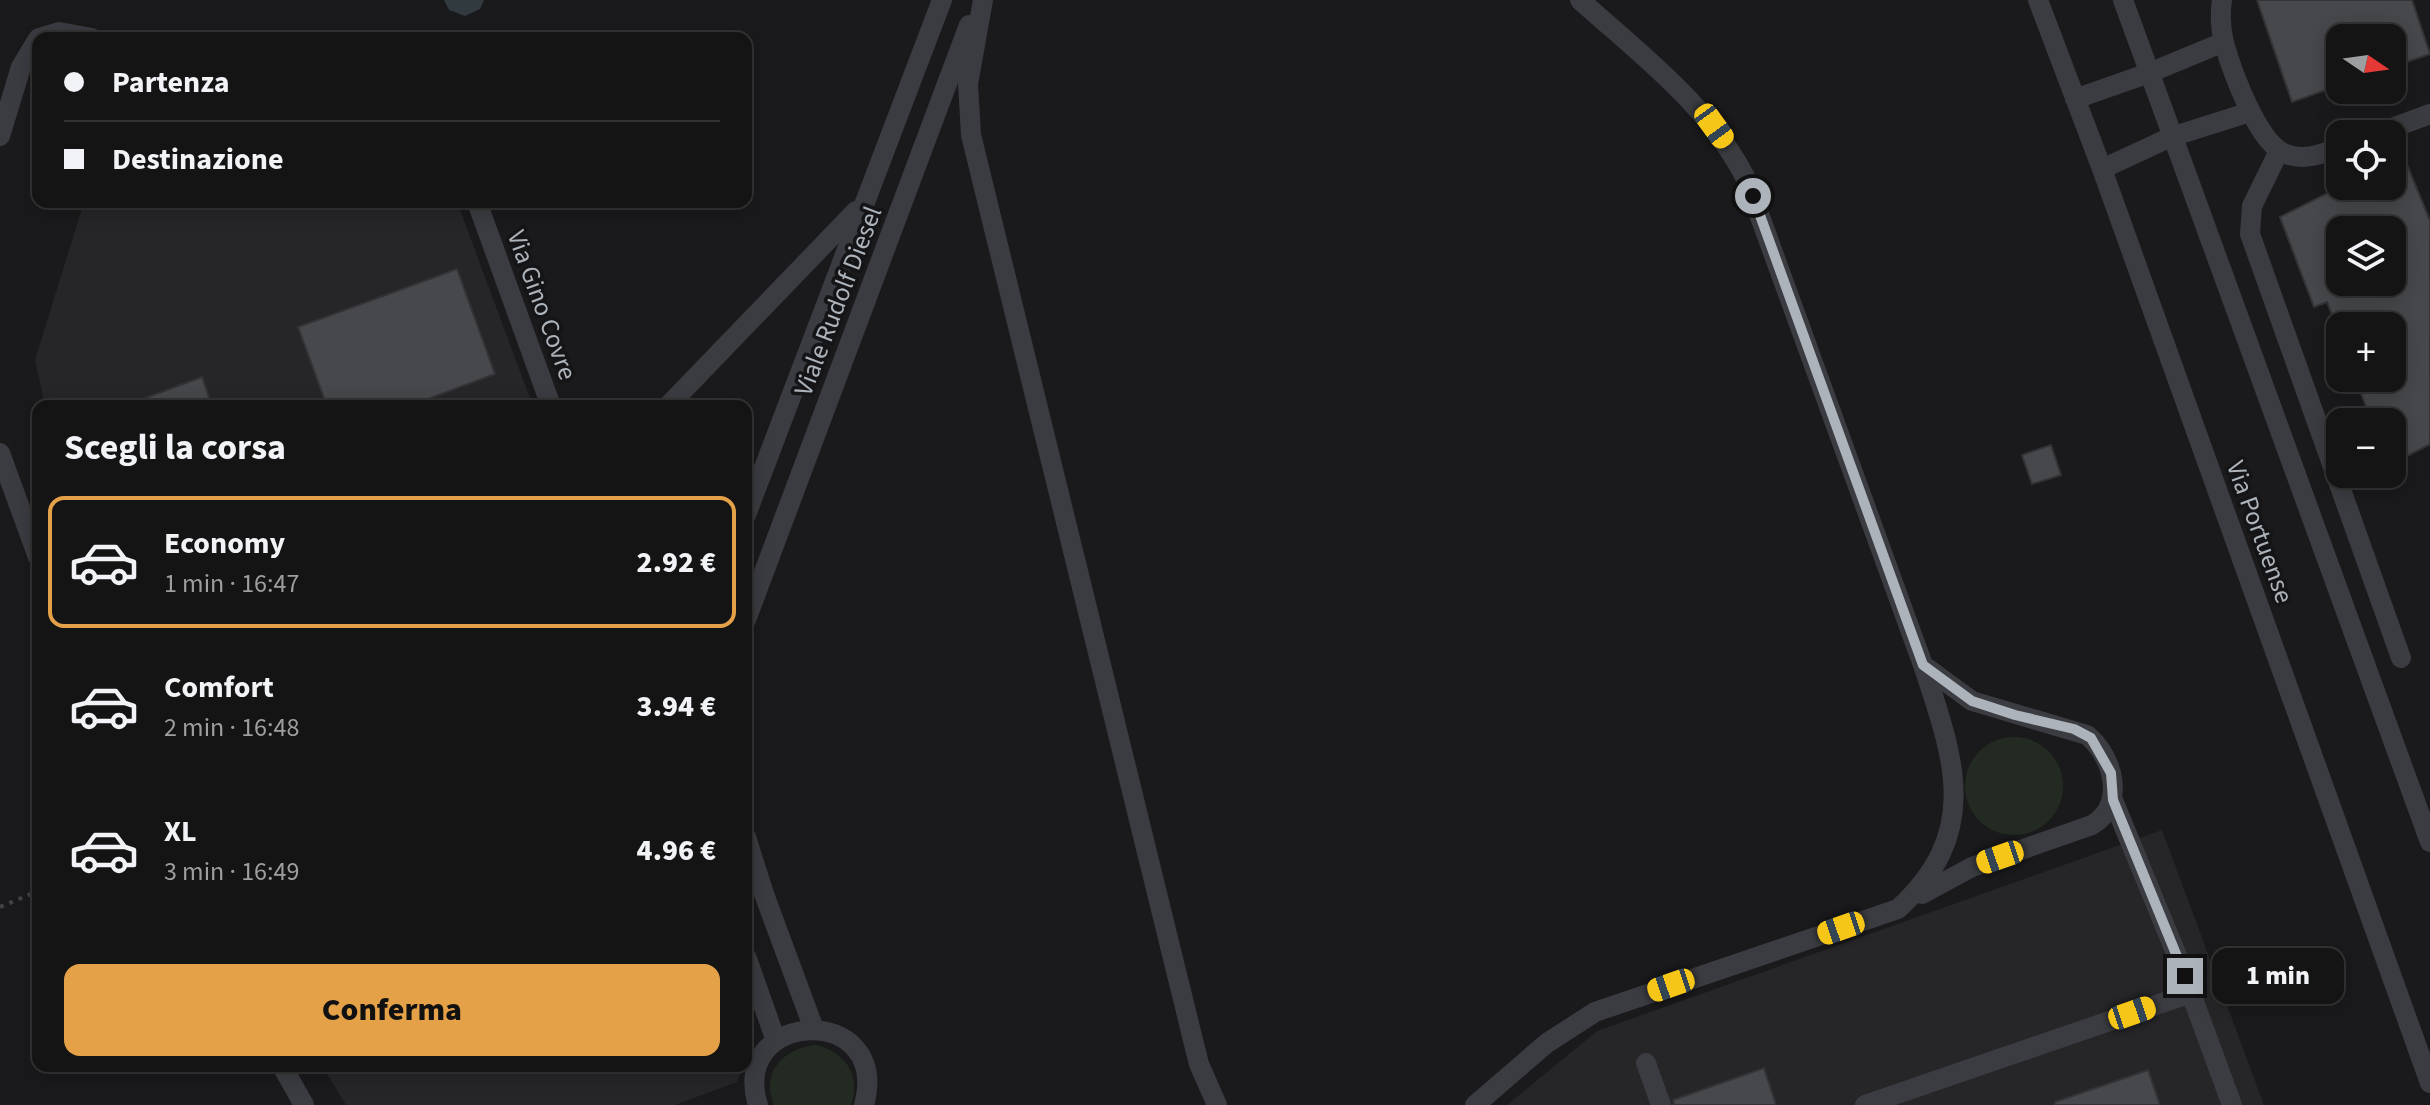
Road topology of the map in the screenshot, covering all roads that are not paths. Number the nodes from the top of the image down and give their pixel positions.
1 (942, 0) edge
2 (980, 0) edge
3 (1580, 0) edge
4 (2038, 0) edge
5 (2123, 0) edge
6 (2222, 0) edge
7 (2224, 42) junction
8 (32, 49) edge
9 (2149, 73) junction
10 (2075, 99) junction
11 (2250, 112) junction
12 (2430, 114) edge
13 (2406, 123) edge
14 (0, 136) edge
15 (2171, 137) junction
16 (2279, 151) junction
17 (2326, 151) edge
18 (2102, 169) junction
19 (864, 202) junction
20 (480, 212) edge
21 (548, 399) edge
22 (674, 400) edge
23 (0, 453) edge
24 (752, 499) edge
25 (32, 541) edge
26 (752, 604) edge
27 (2401, 658) dead end
28 (1923, 665) junction
29 (2113, 800) junction
30 (2430, 842) edge
31 (752, 856) edge
32 (1898, 909) junction
33 (752, 973) edge
34 (2191, 993) junction
35 (814, 1029) junction
36 (776, 1041) junction
37 (1646, 1063) dead end
38 (285, 1072) edge
39 (2430, 1083) edge
40 (304, 1105) edge
41 (758, 1105) edge
42 (864, 1105) edge
43 (1217, 1105) edge
44 (1475, 1105) edge
45 (1661, 1105) edge
46 (1865, 1105) edge
47 (2232, 1105) edge

1 - 19 street, Viale Rudolf Diesel
2 - 26 street, Viale Rudolf Diesel
2 - 43 street
3 - 28 street
4 - 10 street, Via Portuense
5 - 9 street
6 - 7 street
7 - 9 street
7 - 11 street
8 - 14 street
9 - 10 street
9 - 15 street
10 - 18 street, Via Portuense
11 - 15 street
11 - 16 street
12 - 13 street
15 - 18 street
15 - 30 street
16 - 17 street
16 - 27 street
18 - 39 street, Via Portuense
19 - 22 street
19 - 24 street, Viale Rudolf Diesel
20 - 21 street, Via Gino Covre
23 - 25 street
28 - 29 street
28 - 32 street
29 - 32 street
29 - 34 street
31 - 35 street
32 - 44 street
33 - 36 street
34 - 46 street
34 - 47 street
35 - 36 street
35 - 42 street
36 - 41 street
37 - 45 street
38 - 40 street

